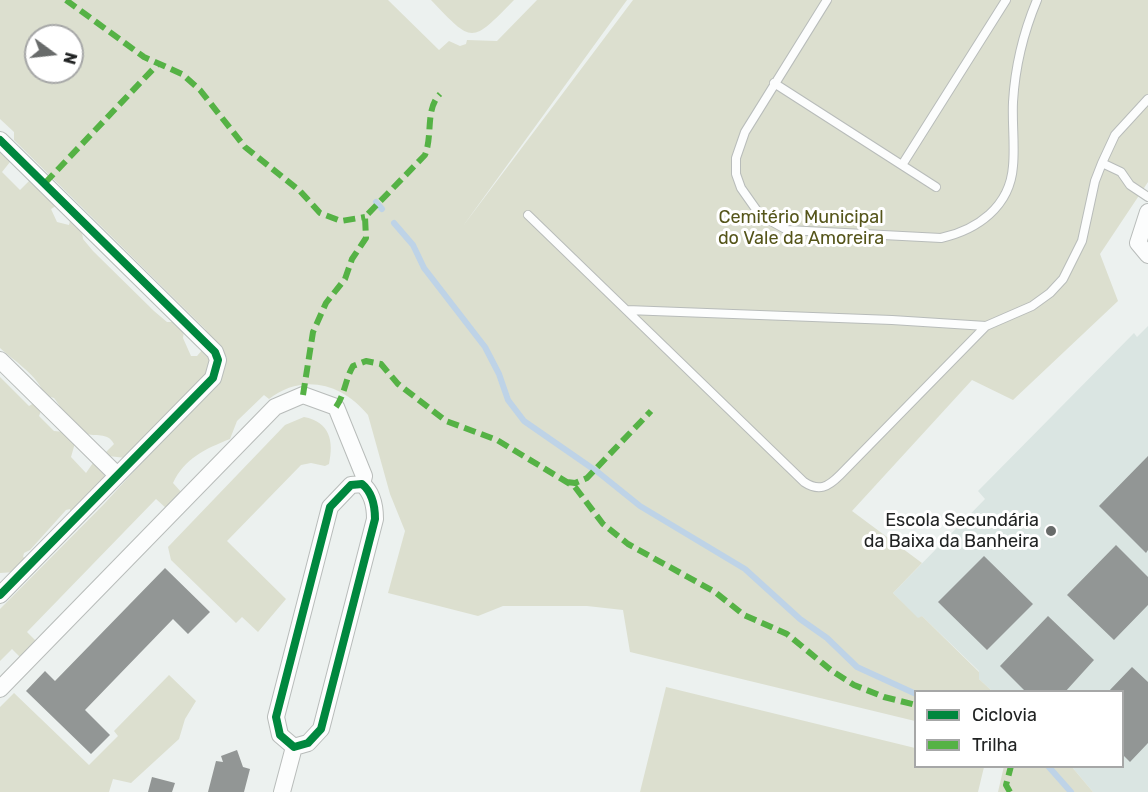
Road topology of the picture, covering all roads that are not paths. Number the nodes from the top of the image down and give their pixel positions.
1 (827, 0) edge
2 (1006, 0) edge
3 (1037, 0) edge
4 (774, 83) junction
5 (1148, 99) edge
6 (0, 140) edge
7 (1102, 163) junction
8 (902, 165) junction
9 (936, 187) dead end
10 (1148, 197) edge
11 (1148, 212) edge
12 (528, 215) dead end
13 (1148, 255) edge
14 (627, 310) junction
15 (986, 326) junction
16 (0, 360) edge
17 (116, 474) junction
18 (362, 484) junction
19 (2, 587) edge
20 (0, 689) edge
21 (294, 747) junction
22 (282, 792) edge

1 - 4 lane
2 - 8 lane
3 - 4 lane
4 - 8 lane
5 - 7 lane
6 - 17 street
7 - 10 lane
7 - 15 lane
8 - 9 lane
11 - 13 street
12 - 14 lane
14 - 15 lane
14 - 15 lane
16 - 17 street
17 - 19 street
18 - 20 street
18 - 21 street
18 - 21 street
21 - 22 street

